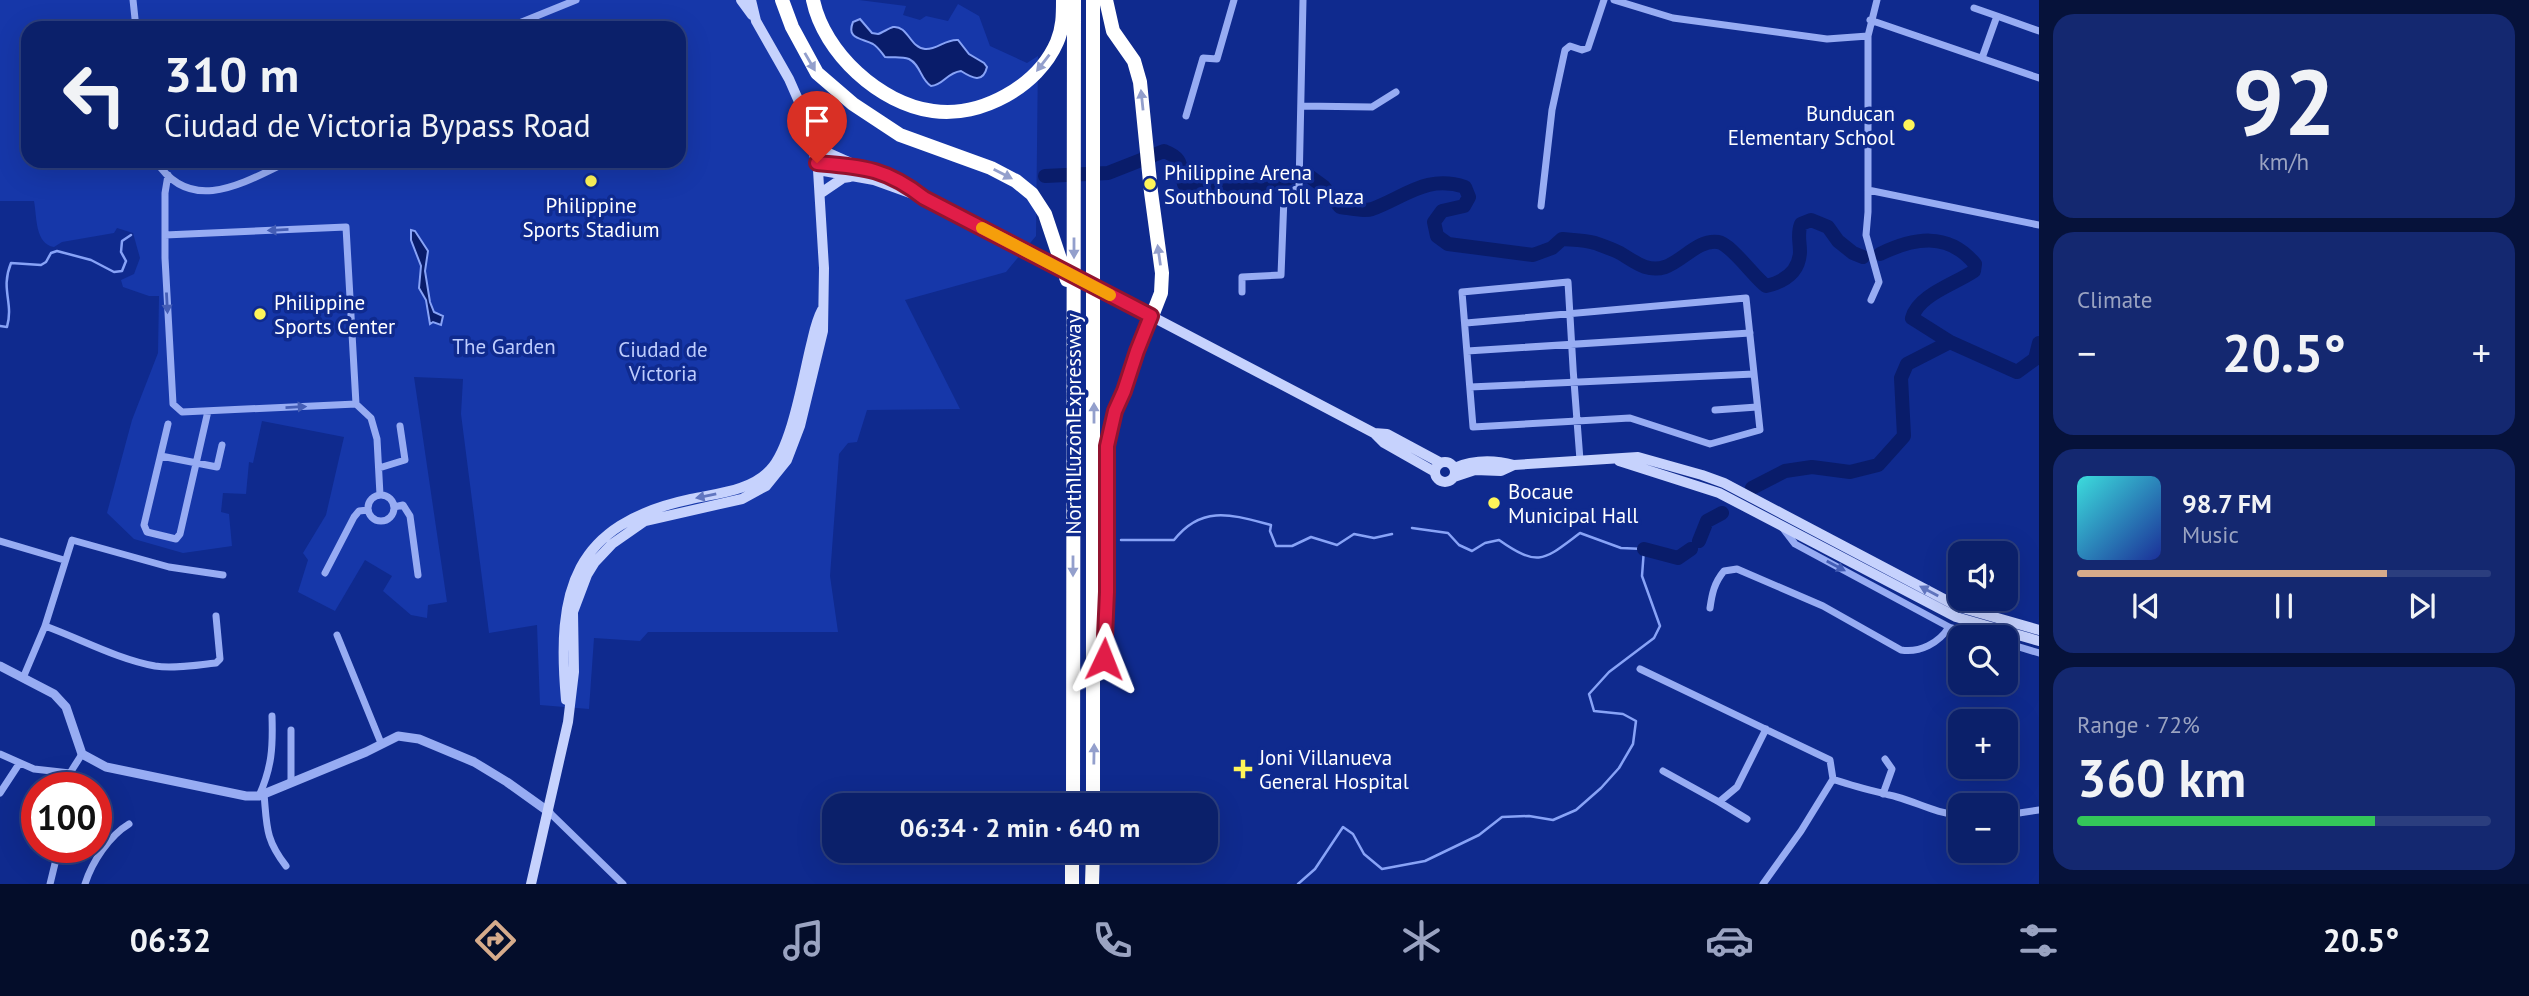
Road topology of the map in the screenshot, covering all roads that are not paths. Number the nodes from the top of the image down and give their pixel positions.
1 (133, 0) edge
2 (576, 0) edge
3 (741, 0) edge
4 (751, 0) edge
5 (782, 0) edge
6 (813, 0) edge
7 (1063, 0) edge
8 (1074, 0) edge
9 (1094, 0) edge
10 (1106, 0) edge
11 (1234, 0) edge
12 (1303, 0) edge
13 (1604, 0) edge
14 (1614, 0) edge
15 (1877, 0) edge
16 (1974, 8) dead end
17 (1997, 16) junction
18 (1870, 20) junction
19 (135, 21) edge
20 (524, 21) edge
21 (756, 21) junction
22 (2039, 31) edge
23 (1868, 36) junction
24 (1982, 58) junction
25 (2039, 78) edge
26 (1396, 92) dead end
27 (1302, 106) junction
28 (1186, 116) dead end
29 (813, 146) junction
30 (818, 166) junction
31 (162, 168) edge
32 (274, 168) edge
33 (857, 171) junction
34 (168, 175) junction
35 (1868, 190) junction
36 (821, 193) junction
37 (1541, 206) dead end
38 (2039, 225) edge
39 (165, 235) junction
40 (1242, 292) dead end
41 (1871, 300) dead end
42 (1073, 301) junction
43 (1569, 312) junction
44 (1151, 316) junction
45 (1466, 323) junction
46 (1750, 333) junction
47 (1572, 345) junction
48 (1467, 351) junction
49 (1754, 374) junction
50 (1574, 382) junction
51 (1470, 387) junction
52 (356, 404) junction
53 (1757, 407) junction
54 (1715, 410) dead end
55 (208, 411) junction
56 (1577, 421) junction
57 (168, 424) dead end
58 (400, 426) dead end
59 (222, 445) dead end
60 (161, 456) junction
61 (1580, 460) junction
62 (196, 465) junction
63 (1438, 467) junction
64 (379, 468) junction
65 (1454, 472) junction
66 (380, 495) junction
67 (394, 507) junction
68 (1759, 508) junction
69 (368, 510) junction
70 (1782, 527) junction
71 (0, 541) edge
72 (64, 561) junction
73 (325, 573) dead end
74 (223, 575) dead end
75 (418, 575) dead end
76 (1710, 608) dead end
77 (216, 616) dead end
78 (45, 626) junction
79 (1948, 626) edge
80 (1948, 629) edge
81 (2039, 630) edge
82 (337, 635) dead end
83 (2039, 642) edge
84 (2018, 647) edge
85 (2039, 653) edge
86 (0, 666) edge
87 (1640, 669) dead end
88 (23, 678) junction
89 (1095, 702) junction
90 (272, 716) dead end
91 (1766, 729) junction
92 (291, 730) dead end
93 (381, 744) junction
94 (0, 754) edge
95 (82, 754) junction
96 (1885, 759) dead end
97 (19, 764) junction
98 (1663, 771) dead end
99 (56, 772) edge
100 (72, 772) edge
101 (1833, 779) junction
102 (291, 783) junction
103 (0, 793) edge
104 (1073, 793) edge
105 (1093, 793) edge
106 (1883, 794) junction
107 (262, 795) junction
108 (1720, 802) junction
109 (2039, 810) edge
110 (549, 812) junction
111 (2018, 813) edge
112 (1948, 814) edge
113 (1747, 819) dead end
114 (128, 824) dead end
115 (55, 863) edge
116 (1072, 863) edge
117 (1093, 863) edge
118 (286, 866) dead end
119 (50, 884) edge
120 (85, 884) edge
121 (531, 884) edge
122 (623, 884) edge
123 (1072, 884) edge
124 (1092, 884) edge
125 (1763, 884) edge

1 - 19 street
2 - 20 street
3 - 21 main road
4 - 21 main road
5 -> 42 highway
7 -> 6 highway
8 -> 42 highway, North Luzon Expressway
89 -> 9 highway, North Luzon Expressway
44 -> 10 highway
11 - 28 street
12 - 27 street
13 - 37 street
14 - 23 street
15 - 18 street
16 - 17 street
17 - 22 street
17 - 24 street
18 - 23 street
18 - 24 street
21 - 29 main road
23 - 35 street
24 - 25 street
26 - 27 street
27 - 40 street
29 - 30 main road
29 - 33 main road
30 - 33 main road
30 - 36 main road
31 - 34 street
32 - 34 street
33 - 36 main road
33 - 44 main road, bridge
34 - 39 street
35 - 38 street
35 - 41 street
36 - 110 main road
52 -> 39 street
39 -> 55 street
42 -> 104 highway, North Luzon Expressway
43 - 45 street
43 - 45 street
43 - 46 street
43 - 47 street
44 - 63 main road
44 - 89 highway
45 - 48 street
46 - 47 street
46 - 49 street
47 - 48 street
47 - 50 street
48 - 51 street
49 - 50 street
49 - 53 street
50 - 51 street
50 - 56 street
51 - 56 street
55 -> 52 street
52 - 64 street
53 - 54 street
53 - 56 street
55 - 62 street
56 - 61 street
57 - 60 street
58 - 64 street
59 - 62 street
60 - 62 street
60 - 62 street
61 - 65 main road
61 - 68 main road
63 - 65 main road
63 - 65 main road
64 - 66 street
66 - 67 street
66 - 69 street
67 - 69 street
67 - 75 street
68 - 70 main road
81 -> 68 main road
69 - 73 street
70 -> 79 street
70 - 83 main road
71 - 72 street
72 - 74 street
72 - 78 street
76 - 80 street
77 - 78 street
78 - 88 street
82 - 93 street
84 - 85 street
86 - 88 street
87 - 91 street
88 - 95 street
105 -> 89 highway, North Luzon Expressway
90 - 107 street
91 - 101 street
91 - 108 street
92 - 102 street
93 - 102 street
93 - 110 street
94 - 97 street
95 - 100 street
95 - 107 street
96 - 106 street
97 - 99 street
97 - 103 street
98 - 108 street
101 - 106 street
101 - 125 street
102 - 107 street
106 - 112 street
107 - 118 street
108 - 113 street
109 - 111 street
110 - 121 main road
110 - 122 street
114 - 120 street
115 - 119 street
116 - 123 highway
117 - 124 highway

